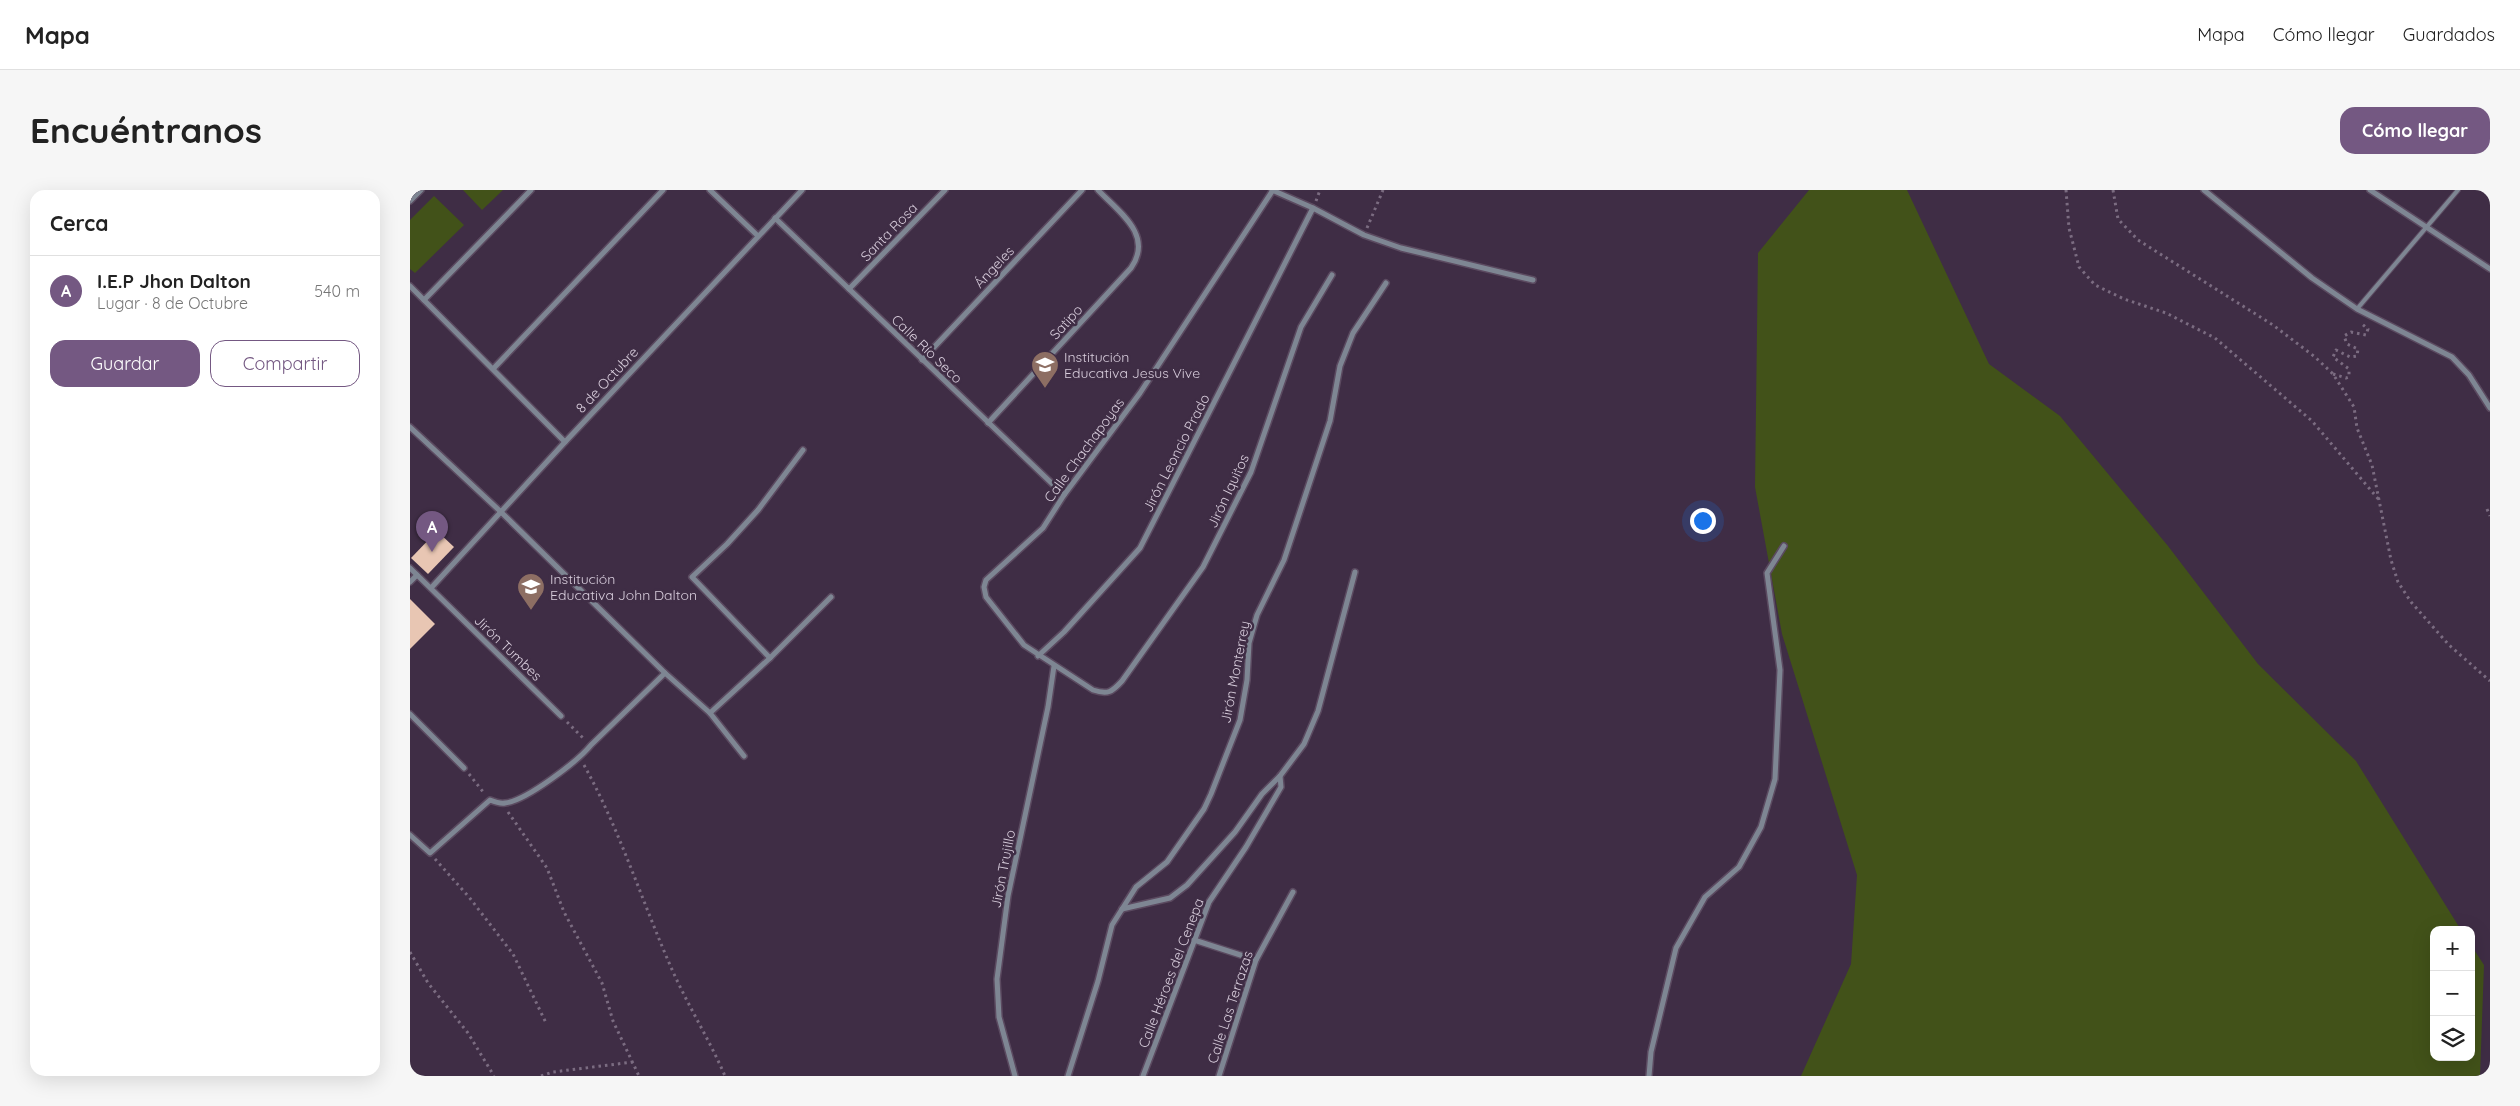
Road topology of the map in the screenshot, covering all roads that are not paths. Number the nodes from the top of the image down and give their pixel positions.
1 (421, 190) edge
2 (531, 190) edge
3 (663, 190) edge
4 (710, 190) edge
5 (802, 190) edge
6 (945, 190) edge
7 (1082, 190) edge
8 (1098, 190) edge
9 (1272, 190) edge
10 (2204, 190) edge
11 (2370, 190) edge
12 (2458, 190) edge
13 (410, 201) edge
14 (1313, 208) junction
15 (775, 218) junction
16 (2425, 227) junction
17 (758, 236) junction
18 (2490, 269) edge
19 (1332, 274) dead end
20 (1533, 280) dead end
21 (1386, 283) dead end
22 (410, 286) edge
23 (849, 289) junction
24 (424, 300) junction
25 (2359, 310) junction
26 (922, 360) junction
27 (493, 369) junction
28 (2490, 408) edge
29 (988, 423) junction
30 (410, 426) edge
31 (565, 442) junction
32 (803, 450) dead end
33 (1064, 495) junction
34 (501, 512) junction
35 (1784, 546) dead end
36 (410, 568) edge
37 (1355, 572) dead end
38 (417, 575) junction
39 (410, 582) edge
40 (431, 588) junction
41 (831, 597) dead end
42 (1038, 656) junction
43 (770, 658) junction
44 (1054, 666) junction
45 (665, 673) junction
46 (710, 713) junction
47 (410, 714) edge
48 (561, 716) road end
49 (744, 756) dead end
50 (464, 768) road end
51 (1280, 776) junction
52 (410, 834) edge
53 (1293, 892) dead end
54 (1122, 909) junction
55 (1194, 940) junction
56 (1256, 960) junction
57 (1016, 1076) edge
58 (1068, 1076) edge
59 (1143, 1076) edge
60 (1219, 1076) edge
61 (1649, 1076) edge

1 - 13 street
2 - 24 street
3 - 27 street
4 - 17 street
5 - 15 street, 8 de Octubre
6 - 23 street, Santa Rosa
7 - 26 street, Ángeles
8 - 29 street, Satipo
9 - 14 street
9 - 33 street, Calle Chachapoyas
10 - 25 street
11 - 16 street
12 - 16 lane
14 - 20 street
14 - 42 street, Jirón Leoncio Prado
15 - 17 street, 8 de Octubre
15 - 23 street, Calle Río Seco
16 - 18 street
16 - 25 lane
17 - 31 street, 8 de Octubre
19 - 44 street, Jirón Iquitos
21 - 54 street, Jirón Monterrey
22 - 24 street
23 - 26 street, Calle Río Seco
24 - 27 street
25 - 28 street
26 - 29 street, Calle Río Seco
27 - 31 street
29 - 33 street, Calle Río Seco
30 - 34 street
31 - 34 street, 8 de Octubre
32 - 43 street
33 - 42 street, Calle Chachapoyas
34 - 40 street, 8 de Octubre
34 - 45 street
35 - 61 street
36 - 38 street, Jirón Tumbes
37 - 51 street, Calle Héroes del Cenepa
38 - 39 street
38 - 40 street, Jirón Tumbes
40 - 48 street, Jirón Tumbes
41 - 43 street
42 - 44 street
43 - 46 street
44 - 57 street, Jirón Trujillo
45 - 46 street
45 - 52 street
46 - 49 street
47 - 50 street
51 - 54 street, Calle Héroes del Cenepa
51 - 55 street, Calle Héroes del Cenepa
53 - 56 street, Calle Las Terrazas
54 - 58 street, Jirón Monterrey
55 - 56 street
55 - 59 street, Calle Héroes del Cenepa
56 - 60 street, Calle Las Terrazas

